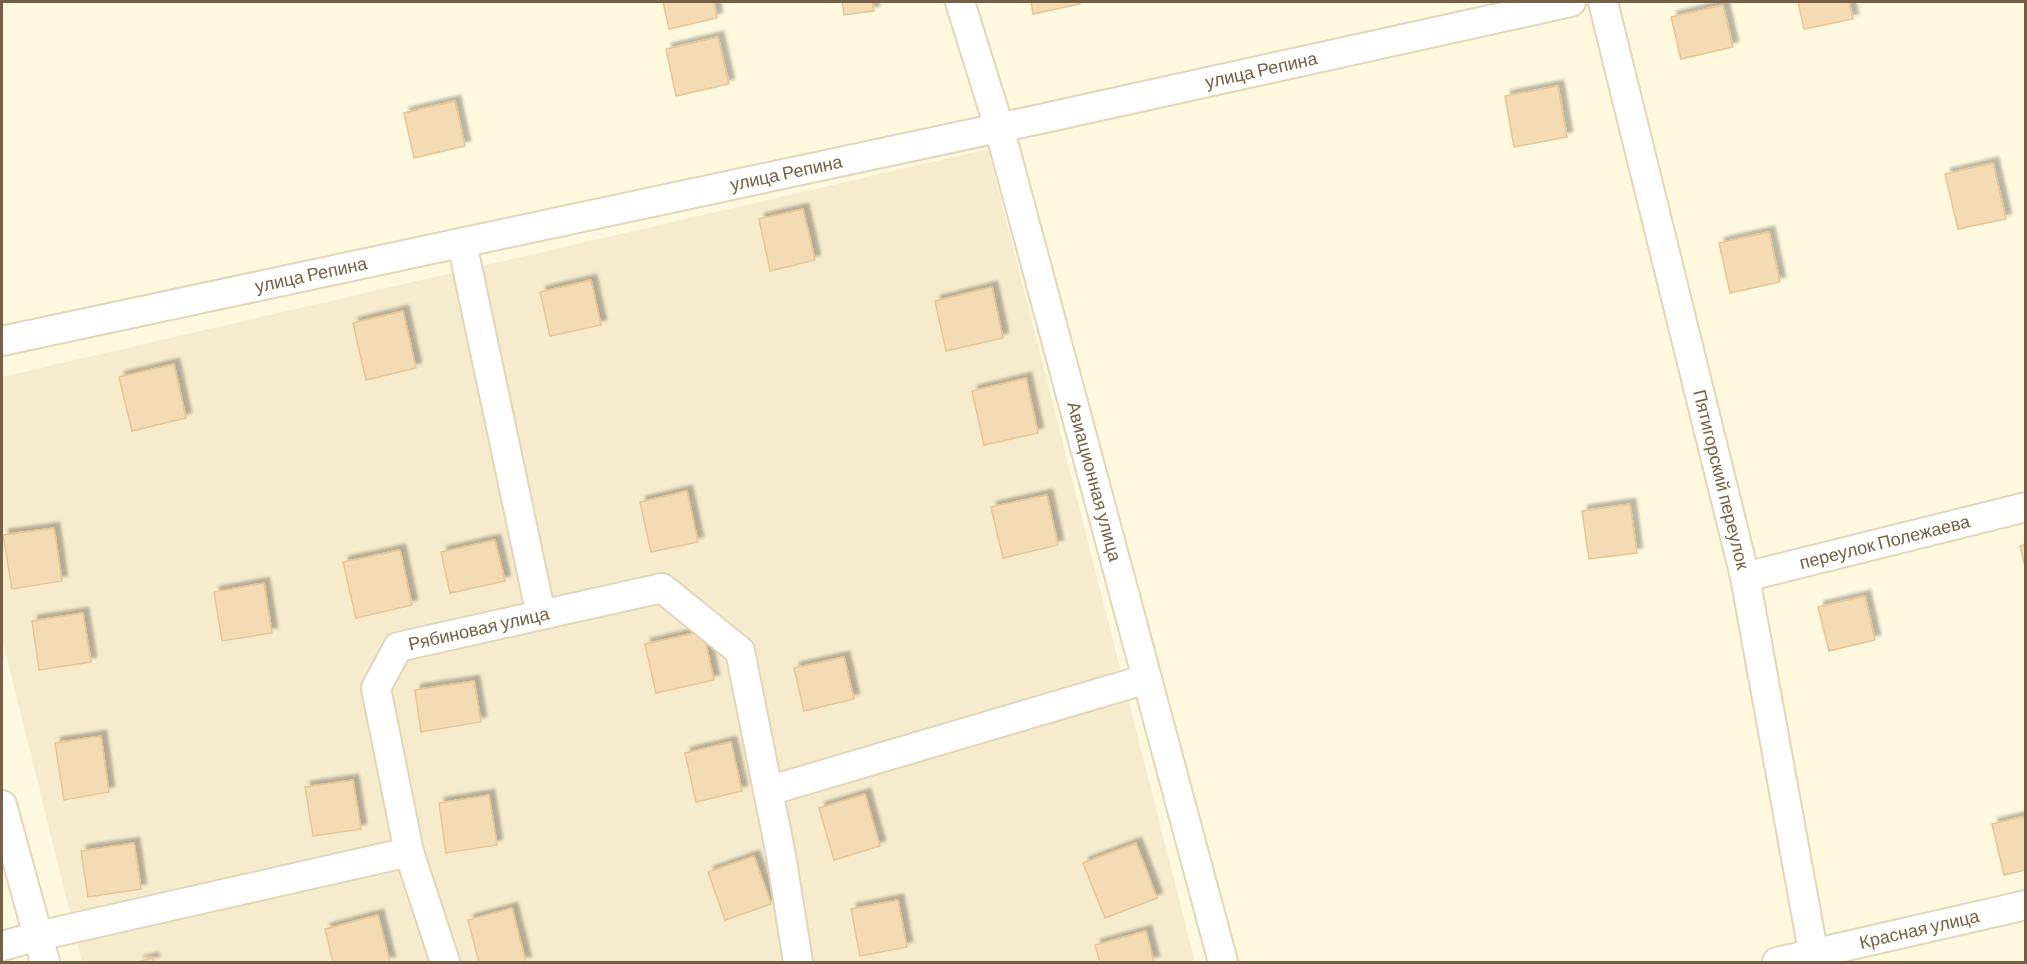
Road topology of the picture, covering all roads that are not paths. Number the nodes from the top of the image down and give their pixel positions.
1 (960, 2) edge
2 (1571, 2) edge
3 (1603, 2) edge
4 (999, 127) junction
5 (462, 243) junction
6 (2, 341) edge
7 (2025, 507) edge
8 (1744, 577) junction
9 (541, 615) junction
10 (1147, 679) junction
11 (768, 791) junction
12 (2, 805) edge
13 (409, 852) junction
14 (2025, 905) edge
15 (2, 946) edge
16 (42, 949) edge
17 (1814, 958) edge
18 (445, 963) edge
19 (798, 963) edge
20 (1222, 963) edge
21 (1777, 963) edge

1 - 4 street, Авиационная улица
2 - 4 street, улица Репина
3 - 8 street, Пятигорский переулок
4 - 5 street, улица Репина
4 - 10 street, Авиационная улица
5 - 6 street, улица Репина
5 - 9 street
7 - 8 street, переулок Полежаева
8 - 17 street, Пятигорский переулок
9 - 11 street, Рябиновая улица
9 - 13 street, Рябиновая улица
10 - 11 street
10 - 20 street, Авиационная улица
11 - 19 street, Рябиновая улица
12 - 16 street
13 - 16 street
13 - 18 street, Рябиновая улица
14 - 17 street, Красная улица
15 - 16 street
17 - 21 street, Красная улица

